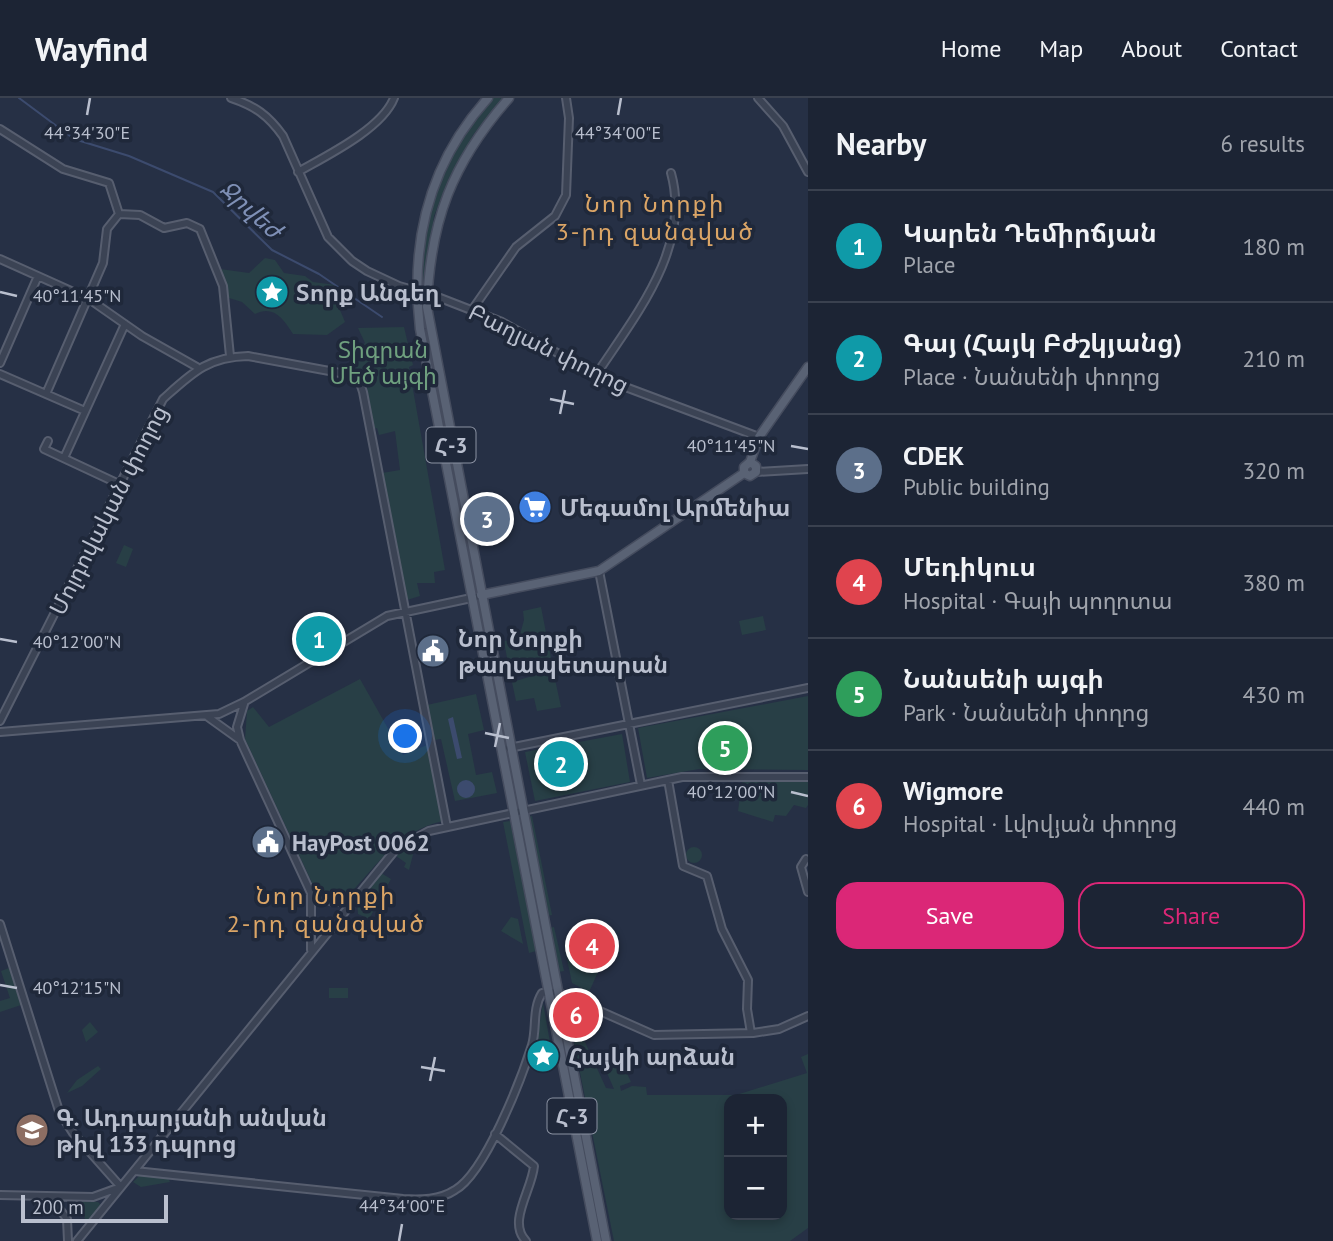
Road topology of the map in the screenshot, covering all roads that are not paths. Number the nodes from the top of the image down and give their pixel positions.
1 (231, 98) edge
2 (394, 98) edge
3 (488, 98) edge
4 (509, 98) edge
5 (566, 98) edge
6 (758, 98) edge
7 (1, 131) edge
8 (298, 172) junction
9 (808, 172) edge
10 (671, 173) dead end
11 (120, 214) junction
12 (0, 259) edge
13 (38, 276) junction
14 (416, 291) junction
15 (427, 294) junction
16 (89, 299) junction
17 (472, 310) junction
18 (125, 324) junction
19 (230, 356) junction
20 (0, 363) edge
21 (808, 367) edge
22 (197, 368) junction
23 (0, 374) edge
24 (596, 375) junction
25 (46, 394) junction
26 (85, 411) junction
27 (759, 437) junction
28 (48, 440) dead end
29 (64, 458) junction
30 (750, 463) junction
31 (808, 469) edge
32 (756, 472) junction
33 (744, 473) junction
34 (120, 484) junction
35 (599, 571) junction
36 (481, 595) junction
37 (471, 597) junction
38 (406, 611) junction
39 (808, 688) edge
40 (244, 702) junction
41 (208, 716) junction
42 (0, 721) edge
43 (629, 723) junction
44 (0, 732) edge
45 (240, 740) junction
46 (509, 748) junction
47 (808, 777) edge
48 (668, 780) junction
49 (641, 785) junction
50 (517, 811) junction
51 (447, 827) junction
52 (806, 859) dead end
53 (312, 892) junction
54 (808, 892) edge
55 (351, 902) junction
56 (0, 924) edge
57 (311, 950) junction
58 (552, 992) junction
59 (808, 1016) edge
60 (751, 1033) junction
61 (495, 1134) junction
62 (135, 1171) junction
63 (120, 1186) junction
64 (0, 1195) edge
65 (50, 1198) junction
66 (520, 1235) junction
67 (68, 1241) edge
68 (77, 1241) edge
69 (512, 1241) edge
70 (526, 1241) edge
71 (597, 1241) edge
72 (606, 1241) edge

1 - 8 street, Բաղյան փողոց
2 - 8 street
3 - 14 main road, Հ-3
4 - 15 main road, Հ-3
5 - 17 street
6 - 9 street
7 - 11 street
8 - 14 street, Բաղյան փողոց
10 - 24 street
11 - 16 street
11 - 19 street
12 - 13 street
13 - 16 street
13 - 20 street
14 - 15 street, Բաղյան փողոց
14 - 37 main road, Հ-3
15 - 17 street, Բաղյան փողոց
15 - 36 main road, Հ-3
16 - 18 street
16 - 25 street
17 - 24 street, Բաղյան փողոց
18 - 22 street
18 - 26 street
19 - 22 street, Մոլդովական փողոց
19 - 38 street, Մոլդովական փողոց
21 - 27 main road
22 - 34 street, Մոլդովական փողոց
23 - 25 street
24 - 27 street, Բաղյան փողոց
25 - 26 street
26 - 29 street
27 - 30 main road
28 - 29 street
29 - 34 street
30 - 32 main road
30 - 33 main road
31 - 32 street
32 - 33 main road
33 - 35 main road
34 - 42 street, Մոլդովական փողոց
35 - 36 main road
35 - 43 street
36 - 37 street
36 - 46 main road, Հ-3
37 - 38 street
37 - 50 main road, Հ-3
38 - 40 street
38 - 51 street, Մոլդովական փողոց
39 - 43 street
40 - 41 street
40 - 45 street
41 - 44 street
41 - 45 street
43 - 46 street
43 - 49 street
45 - 53 street
46 - 50 main road, Հ-3
47 - 48 street
48 - 49 street
48 - 60 street
49 - 50 street
50 - 51 street
50 - 58 main road, Հ-3
51 - 55 street
52 - 54 street
53 - 55 street
53 - 57 street
55 - 57 street
56 - 63 street
57 - 62 street
58 - 60 street
58 - 61 street
58 - 71 main road, Հ-3
58 - 72 main road, Հ-3
59 - 60 street
61 - 62 street
61 - 66 street
62 - 63 street
63 - 65 street
63 - 68 street
64 - 65 street
65 - 67 street
66 - 69 street
66 - 70 street

